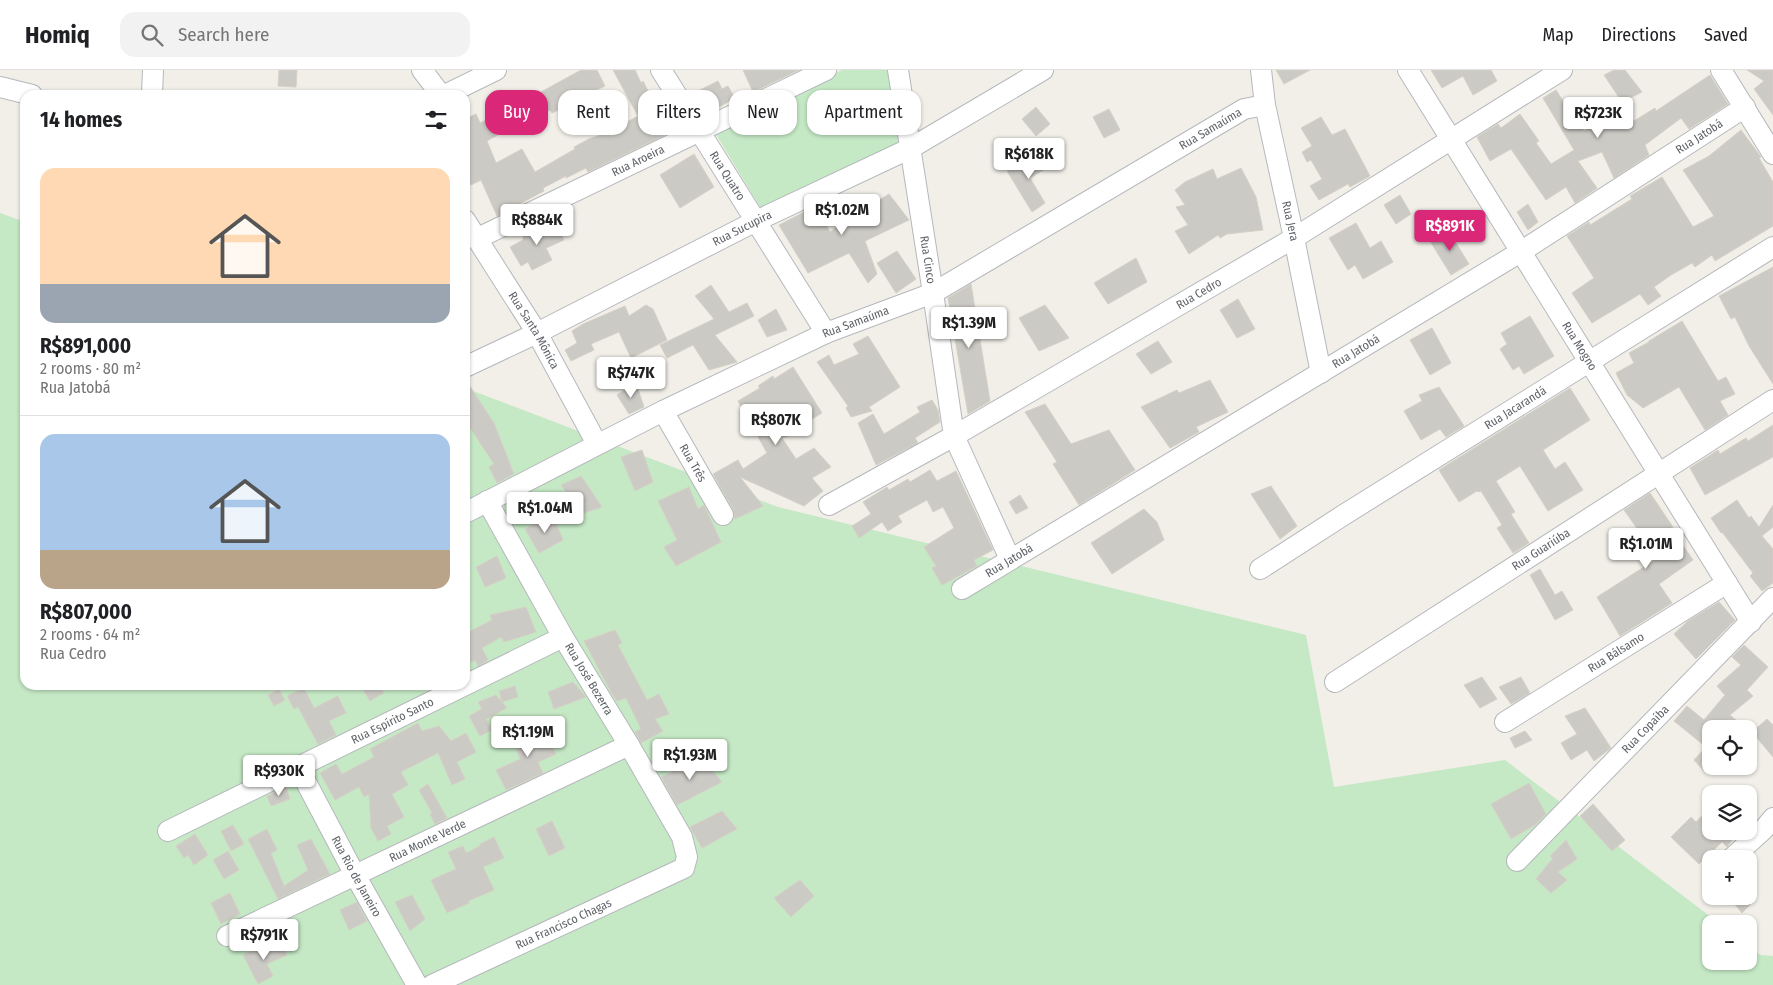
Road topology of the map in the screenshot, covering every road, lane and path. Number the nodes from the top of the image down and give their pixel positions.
1 (153, 70) edge
2 (163, 70) edge
3 (422, 70) edge
4 (496, 70) edge
5 (661, 70) edge
6 (826, 70) edge
7 (898, 70) edge
8 (1042, 70) edge
9 (1261, 70) edge
10 (1408, 70) edge
11 (1562, 70) edge
12 (1721, 70) edge
13 (0, 87) edge
14 (152, 90) edge
15 (164, 90) edge
16 (437, 90) edge
17 (455, 90) edge
18 (673, 90) edge
19 (20, 92) edge
20 (1265, 105) junction
21 (1745, 107) junction
22 (719, 121) edge
23 (690, 135) edge
24 (701, 135) edge
25 (1451, 140) junction
26 (911, 148) junction
27 (1773, 154) edge
28 (756, 221) junction
29 (470, 229) edge
30 (1294, 238) junction
31 (476, 239) junction
32 (1773, 247) edge
33 (1522, 252) junction
34 (934, 293) junction
35 (538, 333) junction
36 (826, 334) junction
37 (1590, 362) junction
38 (470, 365) edge
39 (1321, 373) junction
40 (1773, 400) edge
41 (663, 411) junction
42 (954, 436) junction
43 (597, 444) junction
44 (1659, 473) junction
45 (487, 501) junction
46 (829, 504) dead end
47 (470, 510) edge
48 (723, 516) dead end
49 (1010, 559) junction
50 (1260, 569) dead end
51 (1727, 583) junction
52 (962, 589) dead end
53 (1773, 598) edge
54 (1751, 622) junction
55 (563, 637) junction
56 (1334, 682) dead end
57 (470, 683) edge
58 (455, 690) edge
59 (1505, 722) dead end
60 (629, 745) junction
61 (298, 767) junction
62 (1773, 818) edge
63 (168, 831) dead end
64 (1742, 850) edge
65 (687, 857) joint
66 (1517, 861) dead end
67 (355, 875) junction
68 (227, 936) dead end
69 (417, 985) edge
70 (432, 985) edge

1 - 14 street
2 - 15 street
3 - 16 street
4 - 17 street
5 - 18 street, Rua Quatro
6 - 22 street, Rua Aroeira
7 - 26 street, Rua Cinco
8 - 26 street, Rua Sucupira
9 - 20 street, Rua Jera
10 - 25 street, Rua Mogno
11 - 25 street, Rua Cedro
12 - 21 street
13 - 19 street
20 - 30 street, Rua Jera
20 - 34 street, Rua Samaúma
21 - 27 street
21 - 33 street, Rua Jatobá
23 - 31 street, Rua Aroeira
24 - 28 street, Rua Quatro
25 - 30 street, Rua Cedro
25 - 33 street, Rua Mogno
26 - 28 street, Rua Sucupira
26 - 34 street, Rua Cinco
28 - 35 street, Rua Sucupira
28 - 36 street, Rua Quatro
29 - 31 street, Rua Santa Mônica
30 - 39 street, Rua Jera
30 - 42 street, Rua Cedro
31 - 35 street, Rua Santa Mônica
32 - 37 street, Rua Jacarandá
33 - 37 street, Rua Mogno
33 - 39 street, Rua Jatobá
34 - 36 street, Rua Samaúma
34 - 42 street, Rua Cinco
35 - 38 street, Rua Sucupira
35 - 43 street, Rua Santa Mônica
36 - 41 street, Rua Samaúma
37 - 44 street, Rua Mogno
37 - 50 street, Rua Jacarandá
39 - 49 street, Rua Jatobá
40 - 44 street, Rua Guariúba
41 - 43 street, Rua Samaúma
41 - 48 street, Rua Três
42 - 46 street, Rua Cedro
42 - 49 street, Rua Cinco
43 - 45 street, Rua Samaúma
44 - 51 street, Rua Mogno
44 - 56 street, Rua Guariúba
45 - 47 street, Rua Samaúma
45 - 55 street, Rua José Bezerra
49 - 52 street, Rua Jatobá
51 - 54 street, Rua Mogno
51 - 59 street, Rua Bálsamo
53 - 54 street, Rua Copaíba
54 - 66 street, Rua Copaíba
55 - 57 street, Rua Espírito Santo
55 - 60 street, Rua José Bezerra
58 - 61 street, Rua Espírito Santo
60 - 65 street, Rua José Bezerra
60 - 67 street, Rua Monte Verde
61 - 63 street, Rua Espírito Santo
61 - 67 street, Rua Rio de Janeiro
62 - 64 street
65 - 70 street, Rua Francisco Chagas
67 - 68 street, Rua Monte Verde
67 - 69 street, Rua Rio de Janeiro

